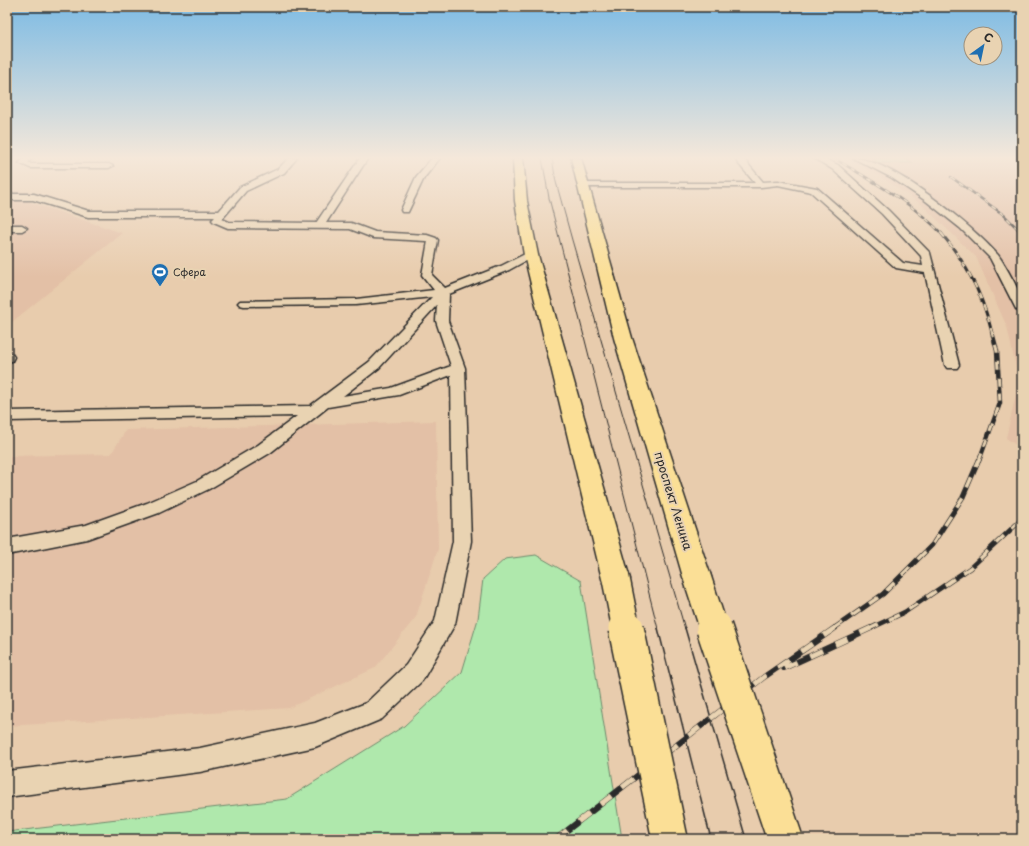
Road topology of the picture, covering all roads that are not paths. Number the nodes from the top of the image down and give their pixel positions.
1 (36, 197) edge
2 (236, 197) edge
3 (338, 197) edge
4 (411, 197) edge
5 (521, 197) edge
6 (587, 197) edge
7 (822, 197) edge
8 (868, 197) edge
9 (927, 197) edge
10 (405, 210) dead end
11 (221, 214) junction
12 (319, 226) junction
13 (7, 228) edge
14 (22, 228) dead end
15 (531, 255) junction
16 (928, 270) junction
17 (443, 292) junction
18 (244, 303) dead end
19 (1022, 309) edge
20 (952, 365) dead end
21 (458, 368) junction
22 (320, 407) junction
23 (7, 416) edge
24 (7, 547) edge
25 (7, 784) edge
26 (670, 839) edge
27 (785, 839) edge

1 - 11 lane
2 - 11 lane
3 - 12 lane
4 - 10 lane
5 - 15 main road
6 - 27 main road, проспект Ленина, bridge
7 - 16 lane
8 - 16 lane
9 - 19 lane
11 - 12 lane
12 - 17 lane
13 - 14 lane
15 - 17 lane
15 - 26 main road, bridge
16 - 20 lane
17 - 18 lane
17 - 21 lane
17 - 22 lane
21 - 22 lane
21 - 25 lane
22 - 23 lane
22 - 24 lane

